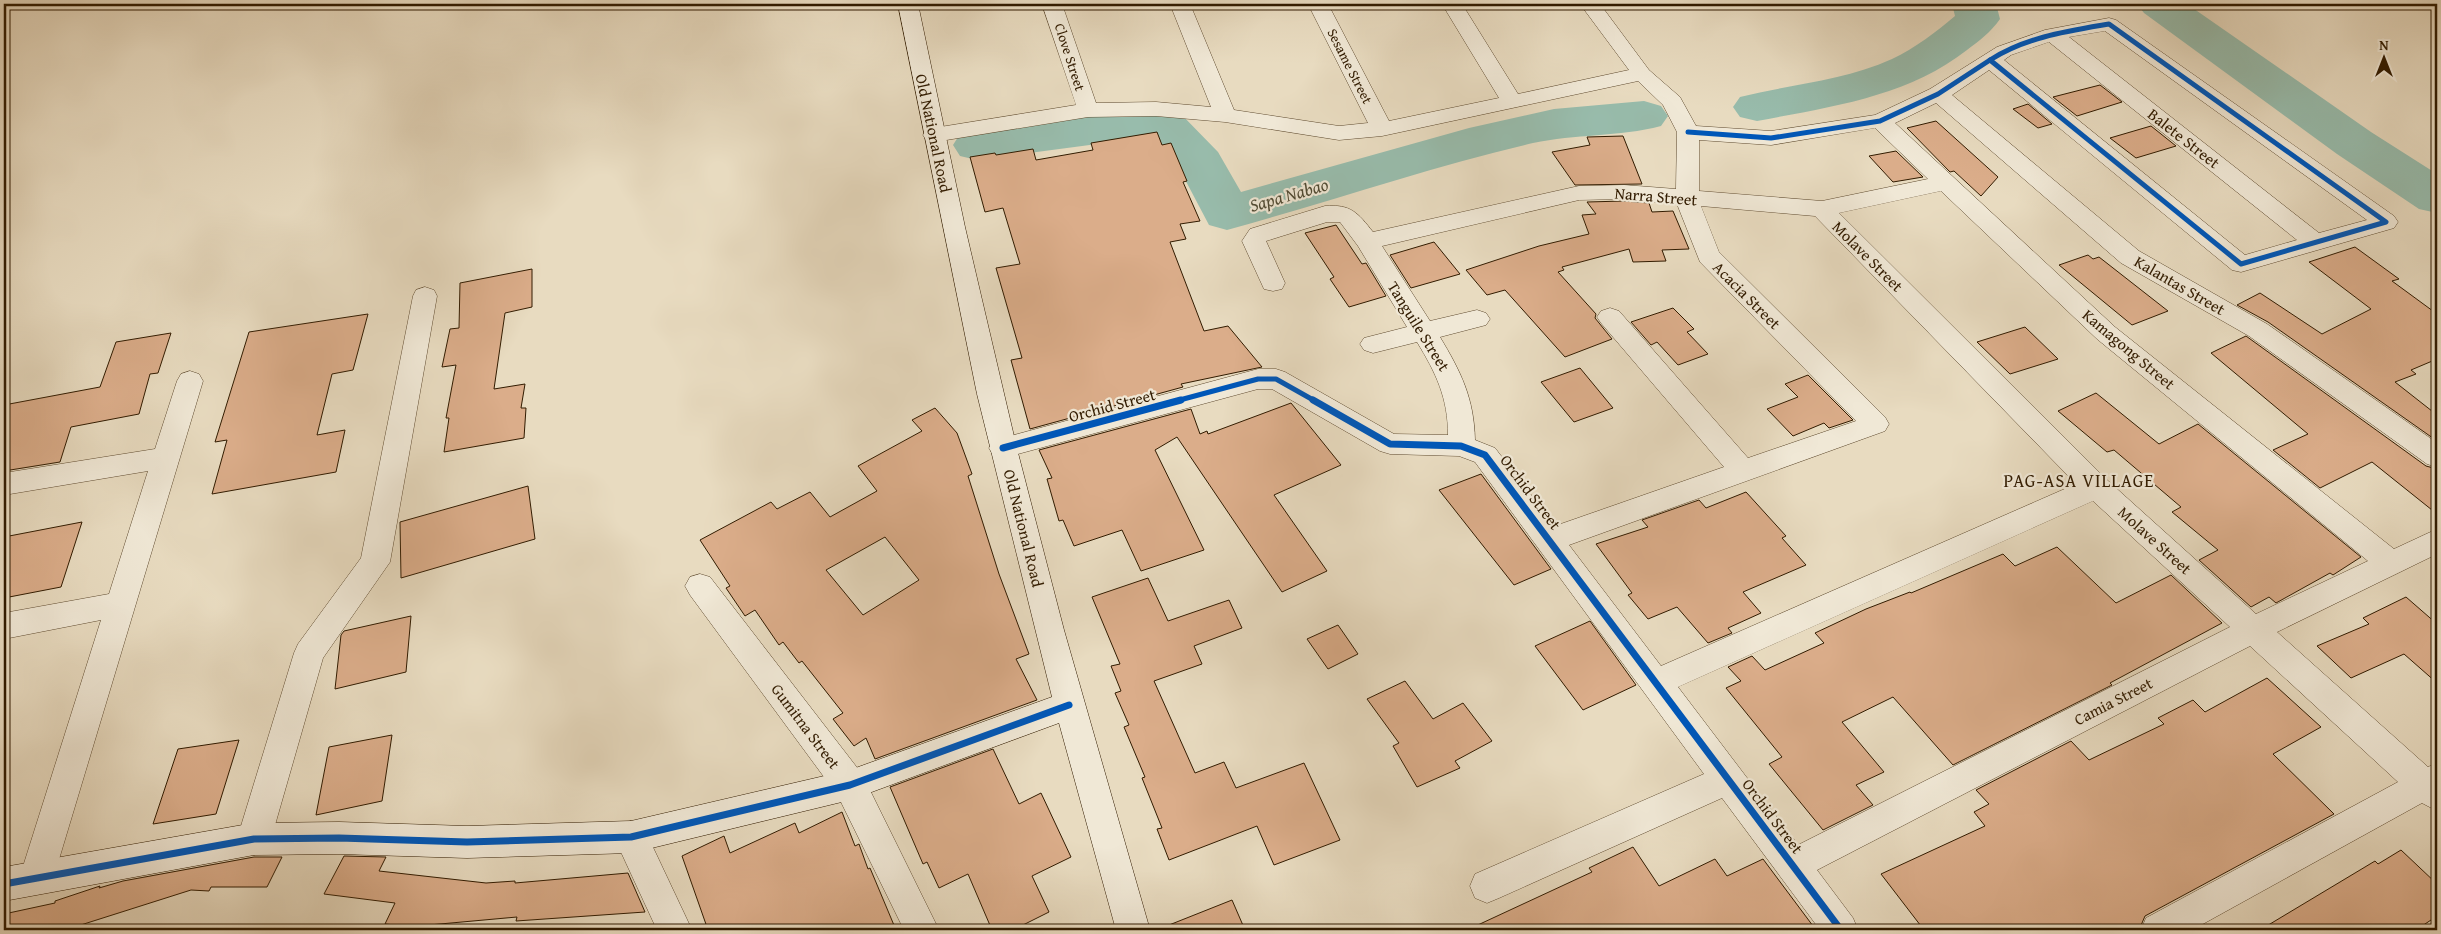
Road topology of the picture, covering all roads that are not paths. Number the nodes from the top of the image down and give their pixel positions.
1 (908, 4) edge
2 (1052, 4) edge
3 (1180, 4) edge
4 (1318, 4) edge
5 (1452, 4) edge
6 (1590, 4) edge
7 (2052, 34) junction
8 (1989, 59) junction
9 (1642, 74) junction
10 (1938, 94) junction
11 (1512, 101) junction
12 (1088, 110) junction
13 (1225, 115) junction
14 (1880, 121) junction
15 (1382, 129) junction
16 (1688, 132) junction
17 (934, 134) junction
18 (1947, 182) junction
19 (1687, 199) junction
20 (1822, 209) junction
21 (1367, 241) junction
22 (2316, 242) junction
23 (1274, 283) dead end
24 (425, 296) dead end
25 (1610, 317) dead end
26 (1477, 319) dead end
27 (1422, 332) junction
28 (1373, 344) dead end
29 (190, 381) dead end
30 (1461, 446) junction
31 (1003, 448) junction
32 (2437, 457) edge
33 (166, 458) junction
34 (1744, 472) junction
35 (4, 484) edge
36 (2096, 487) junction
37 (1550, 540) junction
38 (2437, 541) edge
39 (2391, 563) junction
40 (700, 586) dead end
41 (121, 604) junction
42 (4, 626) edge
43 (2254, 629) junction
44 (1657, 682) junction
45 (1069, 705) junction
46 (1728, 779) junction
47 (850, 785) junction
48 (2433, 786) edge
49 (631, 838) junction
50 (254, 839) junction
51 (1792, 865) junction
52 (38, 876) junction
53 (4, 884) edge
54 (1488, 886) dead end
55 (675, 930) edge
56 (922, 930) edge
57 (1133, 930) edge
58 (1841, 930) edge
59 (2158, 930) edge

1 - 17 street, Old National Road
2 - 12 street, Clove Street
3 - 13 street
4 - 15 street, Sesame Street
5 - 11 street
6 - 9 street
7 - 8 street
7 - 22 street, Balete Street
7 - 22 street
8 - 10 street
8 - 22 street
9 - 11 street
9 - 16 street
10 - 14 street
10 - 32 street, Kalantas Street
11 - 15 street
12 - 13 street
12 - 17 street
13 - 15 street
14 - 16 street
14 - 18 street, Kamagong Street
16 - 19 street, Acacia Street
17 - 31 street, Old National Road
18 - 20 street, Narra Street
18 - 39 street, Kamagong Street
19 - 20 street, Narra Street
19 - 21 street, Narra Street
19 - 34 street, Acacia Street
20 - 36 street, Molave Street
21 - 23 street, Tanguile Street
21 - 27 street, Tanguile Street
24 - 50 street
25 - 34 street
26 - 27 street
27 - 28 street
27 - 30 street, Tanguile Street
29 - 33 street
30 - 31 street, Orchid Street
30 - 37 street, Orchid Street
31 - 45 street, Old National Road
33 - 35 street
33 - 41 street
34 - 37 street
36 - 43 street, Molave Street
36 - 44 street
37 - 44 street, Orchid Street
38 - 39 street, Camia Street
39 - 43 street, Camia Street
40 - 47 street, Gumitna Street
41 - 42 street
41 - 52 street
43 - 48 street, Molave Street
43 - 51 street, Camia Street
44 - 46 street, Orchid Street
45 - 47 street
45 - 57 street, Old National Road
46 - 51 street, Orchid Street
46 - 54 street
47 - 49 street
47 - 56 street, Gumitna Street
48 - 59 street
49 - 50 street
49 - 55 street
50 - 52 street
51 - 58 street, Orchid Street
52 - 53 street

